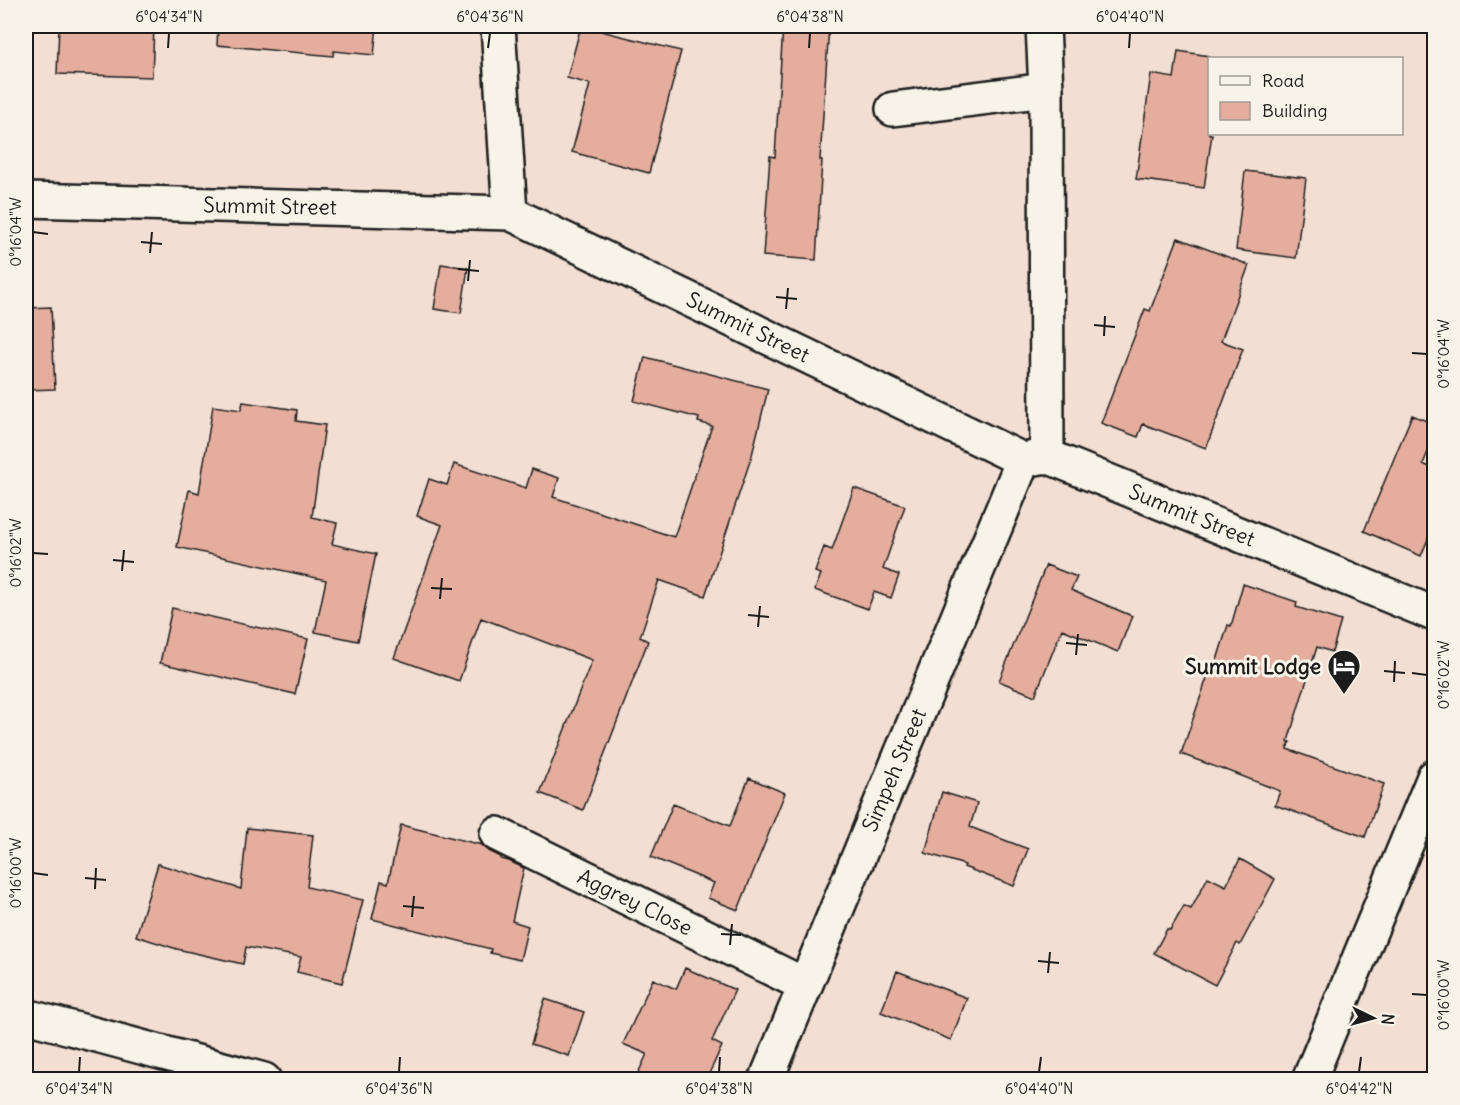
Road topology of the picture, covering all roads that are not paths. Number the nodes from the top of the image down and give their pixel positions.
1 (498, 26) edge
2 (1043, 26) edge
3 (1046, 90) junction
4 (893, 110) dead end
5 (26, 200) edge
6 (510, 213) junction
7 (1035, 458) junction
8 (1434, 614) edge
9 (1434, 777) edge
10 (497, 834) dead end
11 (805, 985) junction
12 (26, 1016) edge
13 (264, 1080) edge
14 (766, 1080) edge
15 (1309, 1080) edge

1 - 6 street
2 - 3 street
3 - 4 street
3 - 7 street
5 - 6 street, Summit Street
6 - 7 street, Summit Street
7 - 8 street, Summit Street
7 - 11 street, Simpeh Street
9 - 15 street
10 - 11 street, Aggrey Close
11 - 14 street, Simpeh Street
12 - 13 street

